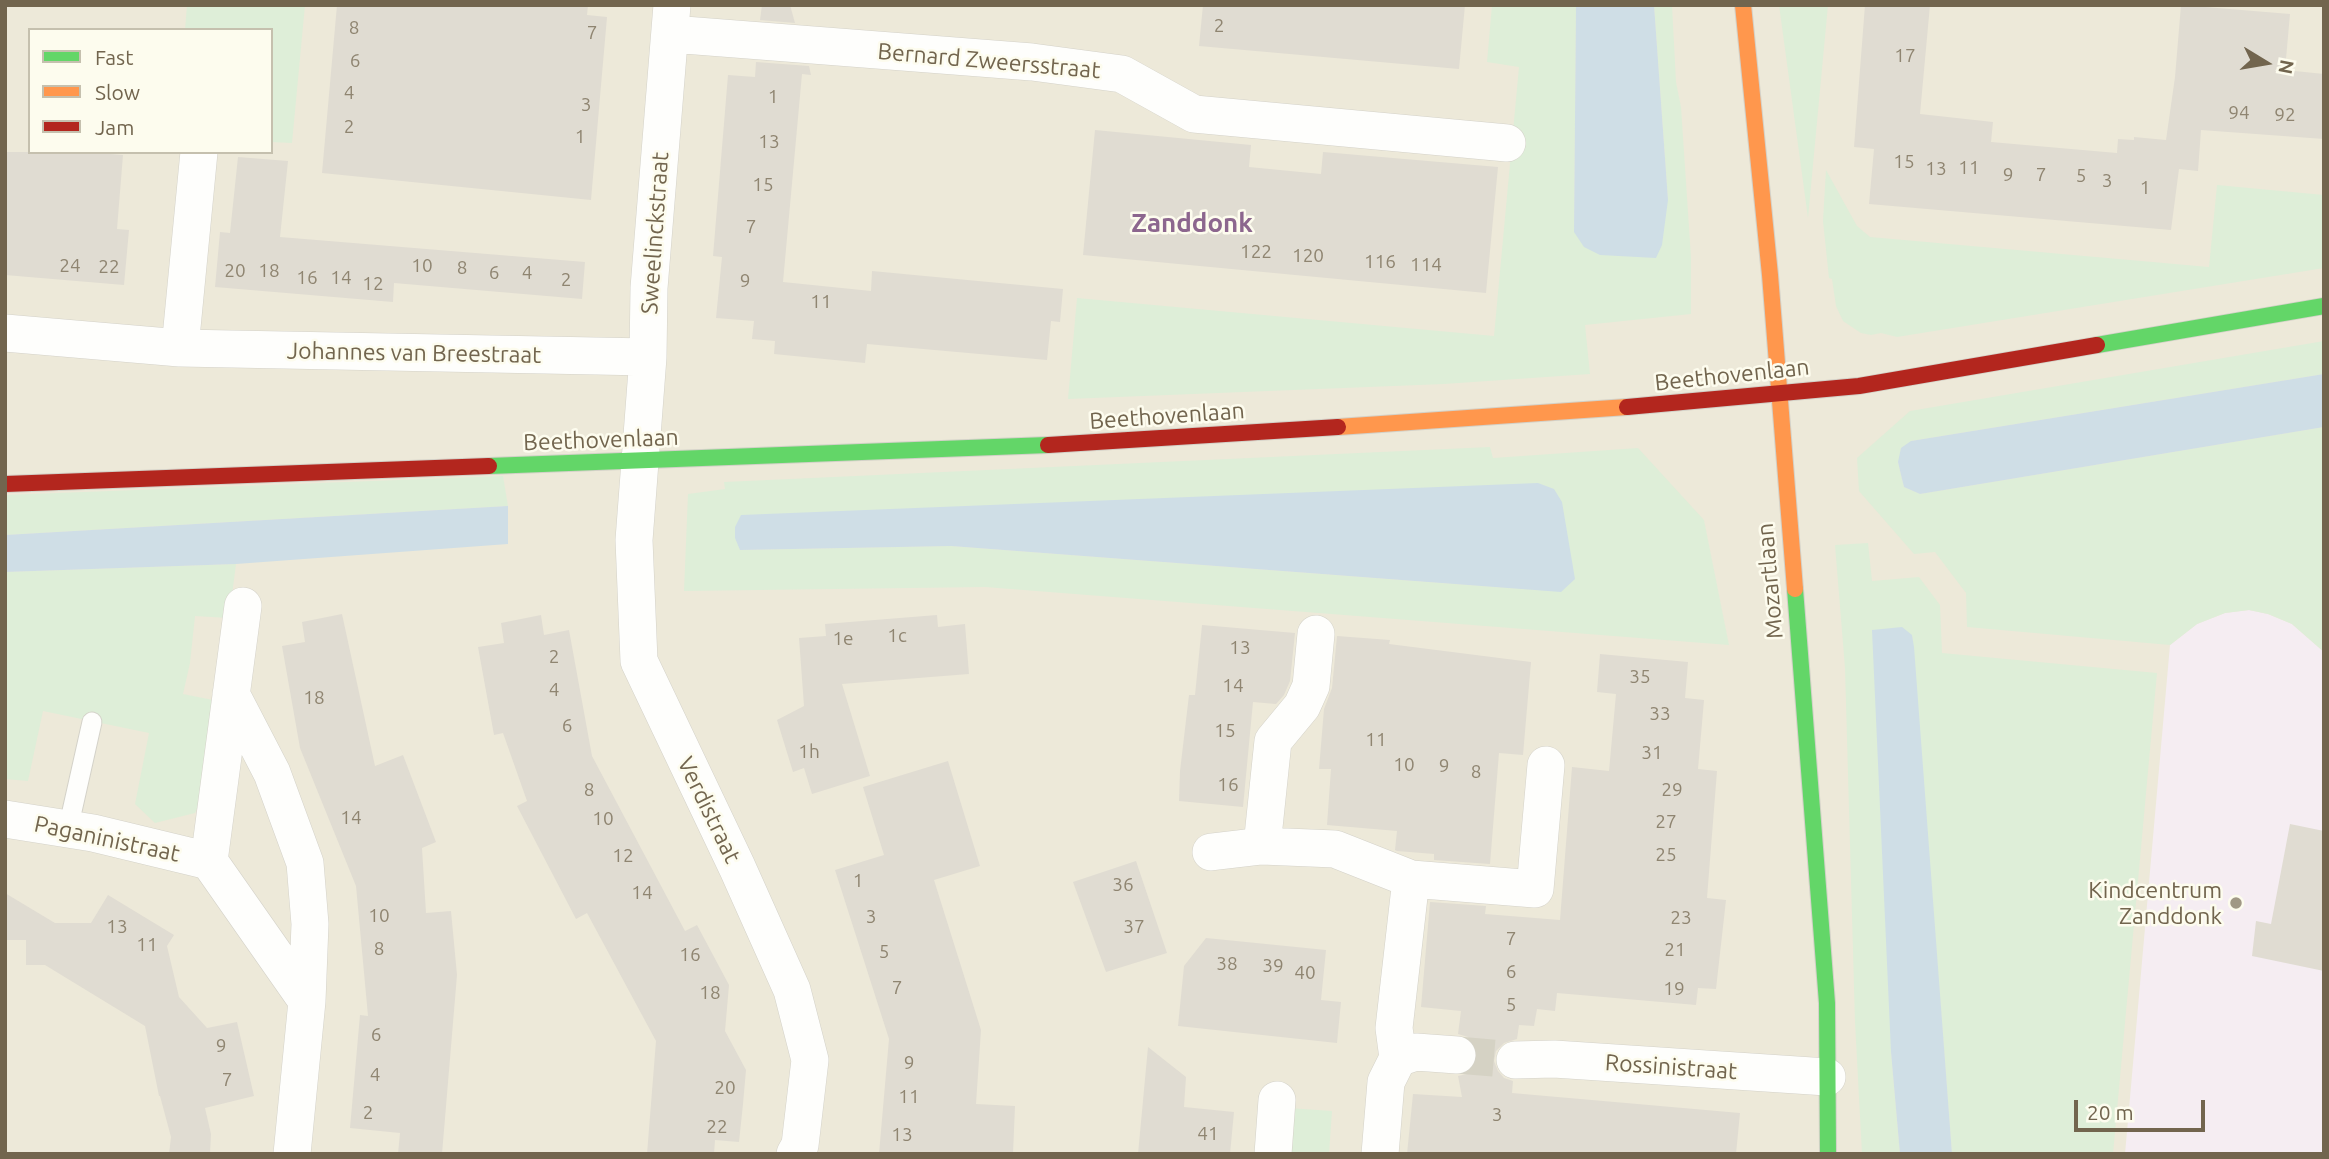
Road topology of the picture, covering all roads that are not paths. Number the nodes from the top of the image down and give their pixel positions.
1 (1743, 5) edge
2 (671, 20) edge
3 (1507, 143) dead end
4 (199, 154) edge
5 (2324, 306) edge
6 (5, 333) edge
7 (180, 348) junction
8 (648, 357) junction
9 (1779, 394) junction
10 (641, 461) junction
11 (5, 484) edge
12 (243, 606) dead end
13 (1315, 634) dead end
14 (231, 694) junction
15 (92, 722) dead end
16 (1546, 765) dead end
17 (5, 819) edge
18 (68, 829) junction
19 (1262, 845) junction
20 (1211, 852) dead end
21 (209, 861) junction
22 (1411, 879) junction
23 (307, 1001) junction
24 (1457, 1055) tunnel mouth
25 (1398, 1058) junction
26 (1515, 1060) tunnel mouth
27 (1827, 1077) junction
28 (1277, 1100) dead end
29 (292, 1154) edge
30 (795, 1154) edge
31 (1273, 1154) edge
32 (1380, 1154) edge
33 (1828, 1154) edge

1 - 9 street, Mozartlaan
2 - 3 street, Bernard Zweersstraat
2 - 8 street, Sweelinckstraat
4 - 7 street
5 - 9 street, Beethovenlaan
6 - 7 street, Johannes van Breestraat
7 - 8 street, Johannes van Breestraat
8 - 10 street, Sweelinckstraat
9 - 10 street, Beethovenlaan
9 - 27 street, Mozartlaan
10 - 11 street, Beethovenlaan
10 - 30 street, Verdistraat
12 - 14 street, Paganinistraat
13 - 19 street
14 - 21 street, Paganinistraat
14 - 23 street
15 - 18 lane
16 - 22 street
17 - 18 street, Paganinistraat
18 - 21 street, Paganinistraat
19 - 20 street
19 - 22 street
21 - 23 street, Paganinistraat
22 - 25 street
23 - 29 street
24 - 25 street
25 - 32 street
26 - 27 street, Rossinistraat
27 - 33 street, Mozartlaan
28 - 31 street

